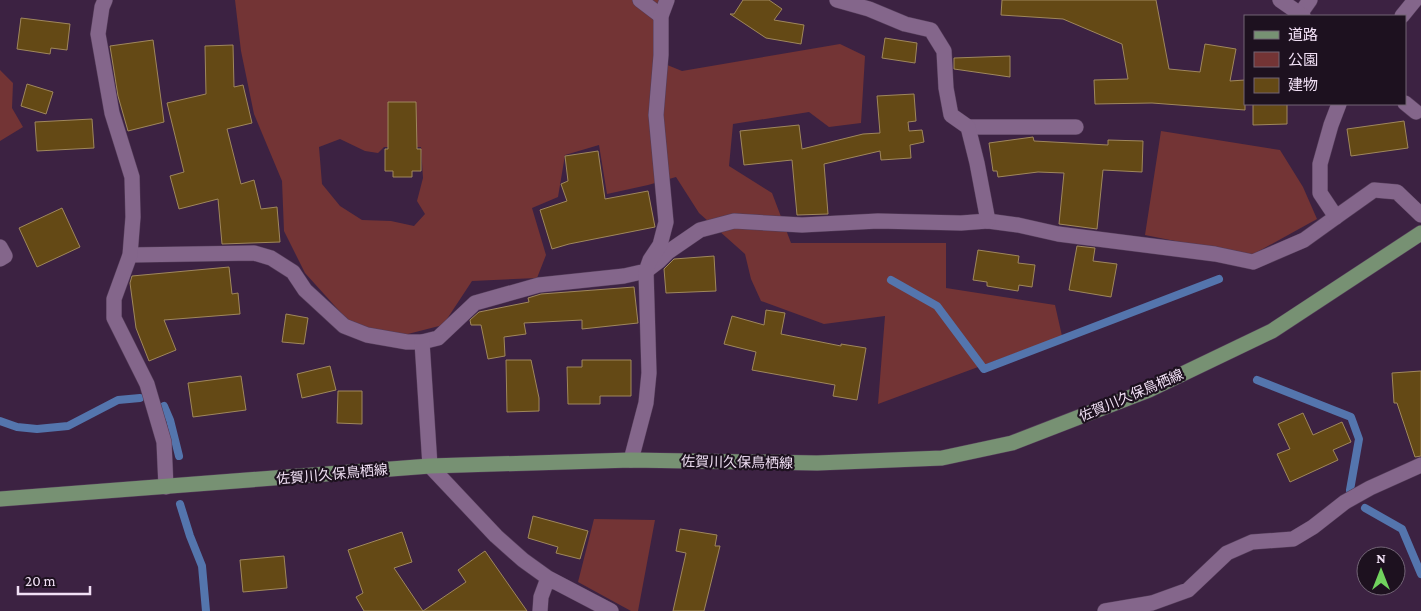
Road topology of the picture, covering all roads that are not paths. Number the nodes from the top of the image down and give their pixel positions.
1 (105, 0) edge
2 (640, 0) edge
3 (667, 0) edge
4 (837, 0) edge
5 (1280, 0) edge
6 (1310, 0) edge
7 (1415, 0) edge
8 (1301, 15) edge
9 (1403, 15) edge
10 (662, 16) junction
11 (1339, 105) edge
12 (968, 127) junction
13 (1076, 127) dead end
14 (1421, 215) edge
15 (1336, 217) junction
16 (988, 221) junction
17 (1421, 233) edge
18 (0, 247) edge
19 (130, 255) junction
20 (0, 259) edge
21 (646, 271) junction
22 (422, 342) junction
23 (631, 460) junction
24 (1421, 465) edge
25 (430, 466) junction
26 (166, 487) junction
27 (0, 499) edge
28 (548, 578) junction
29 (540, 611) edge
30 (611, 611) edge
31 (1105, 611) edge

1 - 19 street
2 - 10 street
3 - 10 street
4 - 12 street
5 - 8 street
6 - 8 street
7 - 9 street
10 - 21 street
11 - 15 street
12 - 13 street
12 - 16 street
14 - 15 street
15 - 16 street
16 - 21 street
17 - 23 main road, 佐賀川久保鳥栖線
18 - 20 street
19 - 22 street
19 - 26 street
21 - 22 street
21 - 23 street
22 - 25 street
23 - 25 main road, 佐賀川久保鳥栖線
24 - 31 street
25 - 26 main road, 佐賀川久保鳥栖線
25 - 28 street
26 - 27 main road, 佐賀川久保鳥栖線
28 - 29 street
28 - 30 street

